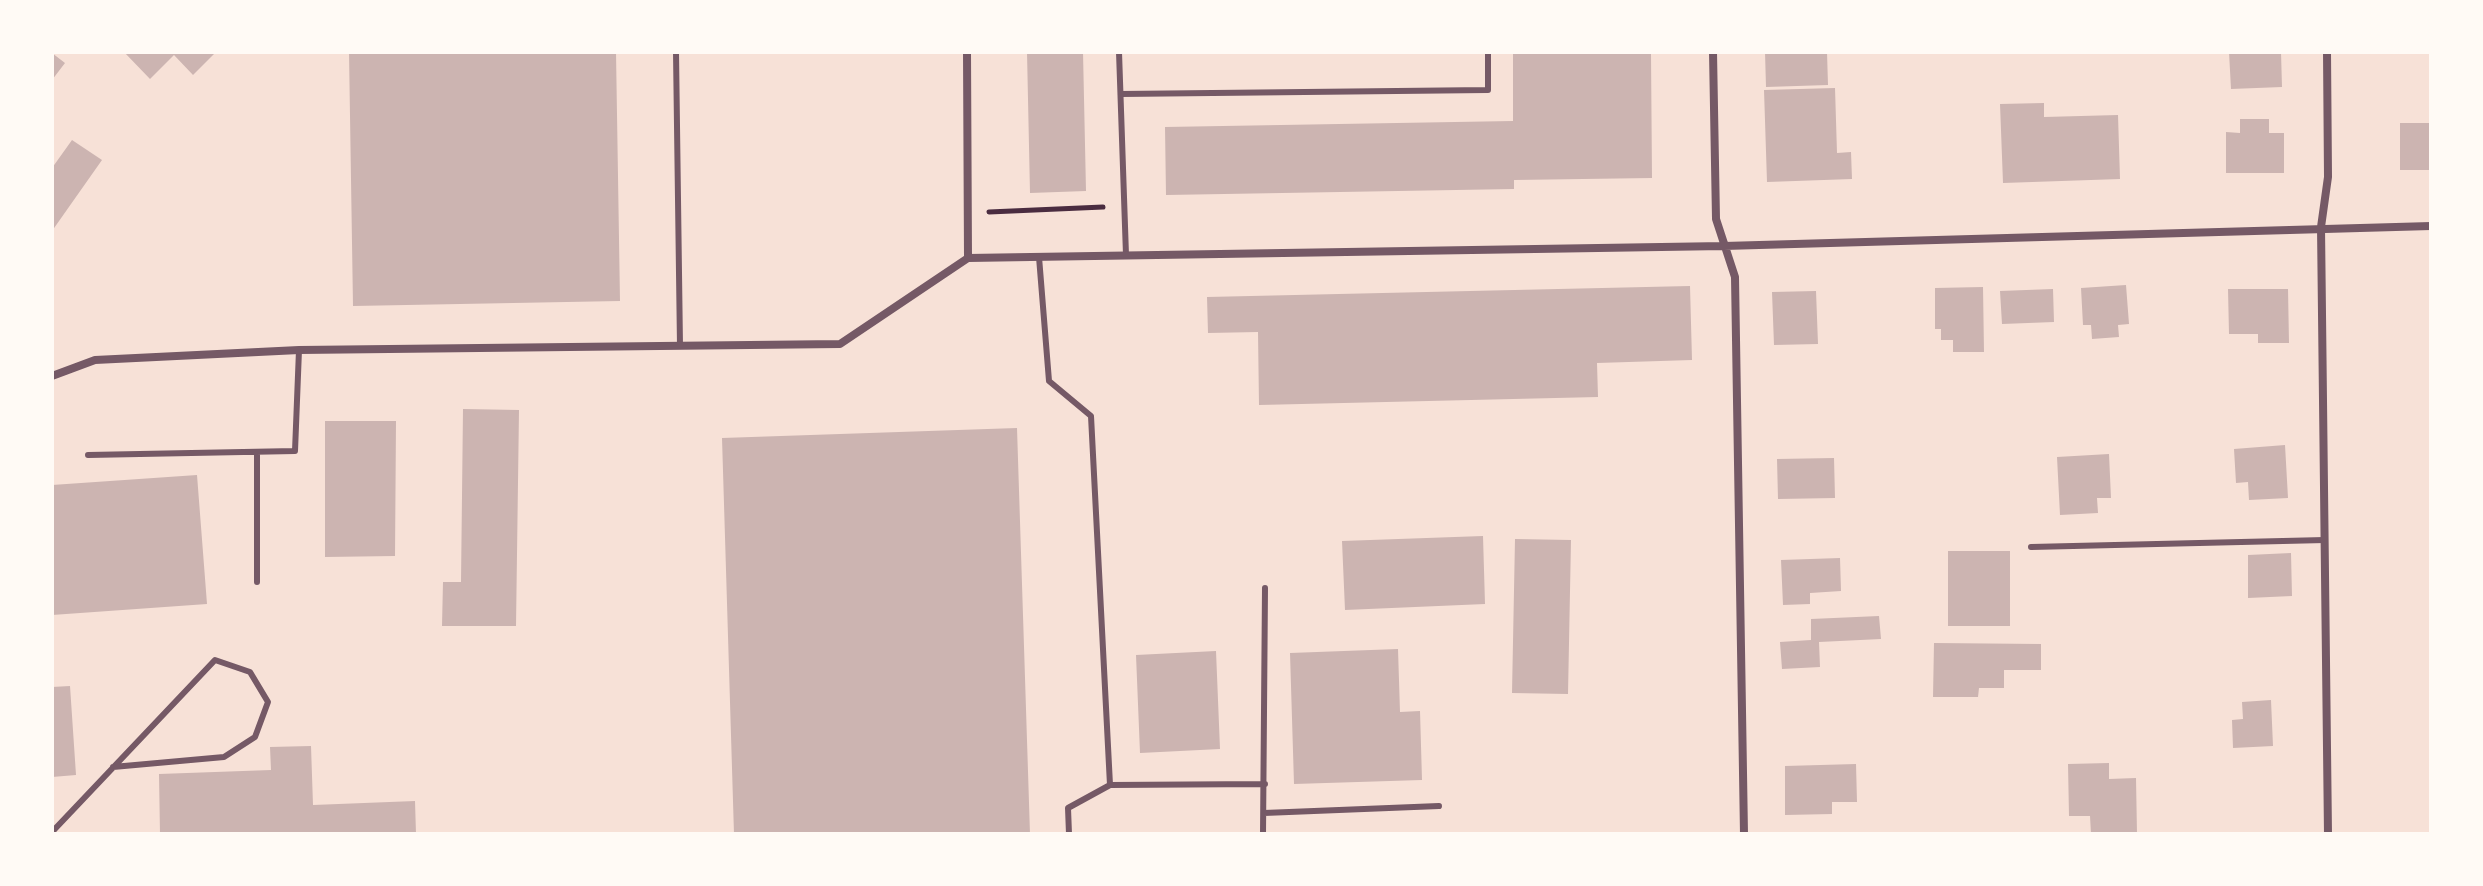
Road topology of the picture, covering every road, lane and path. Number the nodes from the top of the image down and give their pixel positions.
1 (676, 52) edge
2 (967, 52) edge
3 (1119, 52) edge
4 (1488, 52) edge
5 (1713, 52) edge
6 (2327, 52) edge
7 (1121, 94) junction
8 (1125, 206) junction
9 (968, 213) junction
10 (2431, 226) edge
11 (2321, 227) junction
12 (1724, 246) junction
13 (1126, 255) junction
14 (1039, 257) junction
15 (968, 258) junction
16 (680, 346) junction
17 (299, 350) junction
18 (52, 376) edge
19 (257, 452) junction
20 (88, 455) dead end
21 (2325, 540) junction
22 (2031, 547) dead end
23 (257, 582) dead end
24 (1265, 588) dead end
25 (113, 767) junction
26 (1265, 784) junction
27 (1110, 785) junction
28 (1439, 806) dead end
29 (1264, 813) junction
30 (52, 832) edge
31 (1069, 834) edge
32 (1263, 834) edge
33 (1744, 834) edge
34 (2328, 834) edge

1 - 16 lane
2 - 9 street
3 - 7 lane
4 - 7 lane
5 - 12 street
6 - 11 street
7 - 8 lane
8 - 9 path
8 - 13 lane
9 - 15 street
10 - 11 street
11 - 12 street
11 - 21 street
12 - 13 street
12 - 33 street
13 - 14 street
14 - 15 street
14 - 27 lane
15 - 16 street
16 - 17 street
17 - 18 street
17 - 19 lane
19 - 20 lane
19 - 23 lane
21 - 22 lane
21 - 34 street
24 - 26 lane
25 - 25 lane
25 - 30 lane
26 - 27 lane
26 - 29 lane
27 - 31 lane
28 - 29 lane
29 - 32 lane

